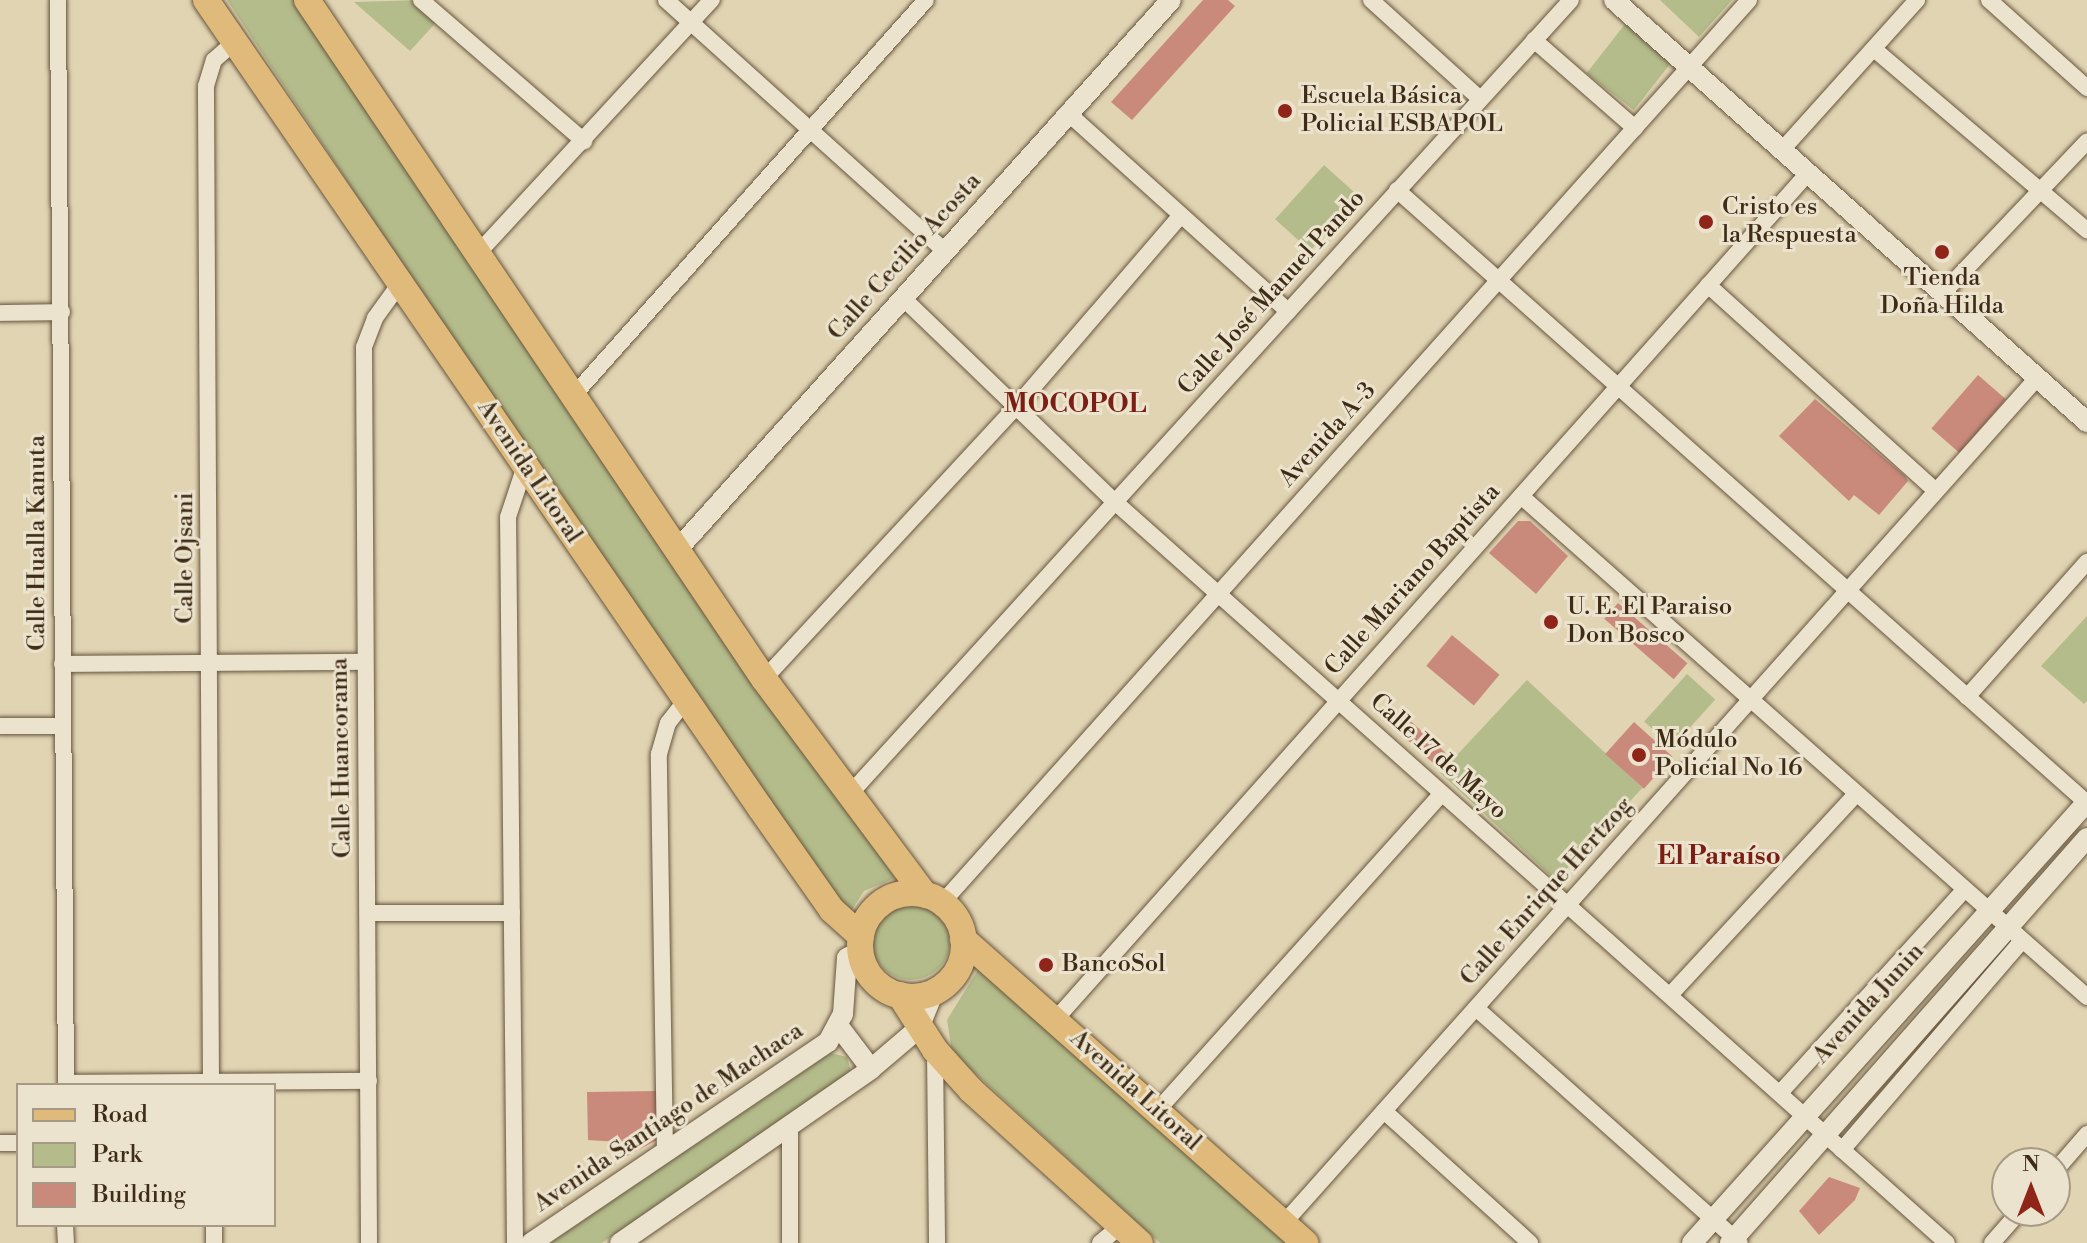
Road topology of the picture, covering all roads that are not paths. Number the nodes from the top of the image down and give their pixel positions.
1 (58, 0) edge
2 (206, 0) edge
3 (307, 0) edge
4 (421, 0) edge
5 (666, 0) edge
6 (712, 0) edge
7 (926, 0) edge
8 (1371, 0) edge
9 (1571, 0) edge
10 (1614, 0) edge
11 (1749, 0) edge
12 (1917, 0) edge
13 (1989, 0) edge
14 (1169, 1) edge
15 (692, 23) junction
16 (1534, 40) junction
17 (235, 42) junction
18 (1874, 49) junction
19 (1689, 67) junction
20 (2087, 88) edge
21 (1480, 99) junction
22 (1069, 114) junction
23 (1635, 128) junction
24 (811, 130) junction
25 (584, 141) junction
26 (2087, 141) edge
27 (1782, 150) junction
28 (1808, 173) junction
29 (1397, 190) junction
30 (2042, 190) junction
31 (1181, 215) junction
32 (2087, 230) edge
33 (480, 251) junction
34 (945, 251) junction
35 (1499, 280) junction
36 (401, 282) junction
37 (1708, 285) junction
38 (1943, 293) junction
39 (903, 298) junction
40 (1288, 311) junction
41 (62, 312) junction
42 (0, 313) edge
43 (2037, 378) junction
44 (1618, 386) junction
45 (573, 396) junction
46 (1016, 407) junction
47 (2087, 422) edge
48 (525, 466) junction
49 (1936, 491) junction
50 (1521, 496) junction
51 (1115, 502) junction
52 (677, 550) junction
53 (2087, 562) edge
54 (1848, 591) junction
55 (1219, 593) junction
56 (364, 662) junction
57 (211, 663) junction
58 (62, 664) junction
59 (764, 679) junction
60 (1967, 697) junction
61 (1752, 698) junction
62 (1340, 699) junction
63 (686, 700) junction
64 (0, 726) edge
65 (63, 726) junction
66 (1441, 794) junction
67 (1855, 795) junction
68 (848, 796) junction
69 (2087, 803) edge
70 (2087, 838) edge
71 (1964, 890) junction
72 (934, 899) junction
73 (1568, 905) junction
74 (1988, 911) junction
75 (369, 913) junction
76 (512, 913) junction
77 (2014, 934) junction
78 (963, 939) junction
79 (861, 943) junction
80 (934, 991) junction
81 (1671, 994) junction
82 (900, 995) junction
83 (2087, 997) edge
84 (1476, 1008) junction
85 (1055, 1020) junction
86 (840, 1028) junction
87 (919, 1028) junction
88 (935, 1050) junction
89 (871, 1069) junction
90 (369, 1081) junction
91 (66, 1083) edge
92 (211, 1083) edge
93 (264, 1083) edge
94 (1780, 1093) junction
95 (1157, 1111) junction
96 (1384, 1111) junction
97 (1804, 1116) junction
98 (790, 1126) junction
99 (1826, 1133) junction
100 (2087, 1134) edge
101 (1842, 1150) junction
102 (2071, 1152) edge
103 (665, 1153) junction
104 (1713, 1219) junction
105 (1284, 1223) junction
106 (2006, 1227) edge
107 (1117, 1238) edge
108 (630, 1240) edge
109 (1735, 1241) edge
110 (369, 1243) edge
111 (515, 1243) edge
112 (531, 1243) edge
113 (790, 1243) edge
114 (937, 1243) edge
115 (1306, 1243) edge
116 (1530, 1243) edge
117 (1692, 1243) edge
118 (1947, 1243) edge
119 (1992, 1243) edge

1 - 41 street, Calle Hualla Kanuta
2 - 17 main road, Avenida Litoral
3 - 33 main road
4 - 25 street
5 - 15 street
6 - 15 street
7 - 24 street
8 - 21 street
9 - 16 street, Calle José Manuel Pando
10 - 19 street
11 - 19 street, Avenida A-3
12 - 18 street
13 - 20 street
14 - 22 street, Calle Cecilio Acosta
15 - 24 street
15 - 25 street
16 - 21 street, Calle José Manuel Pando
16 - 23 street
17 - 36 main road, Avenida Litoral
17 - 57 street, Calle Ojsani
18 - 27 street
18 - 30 street
19 - 23 street, Avenida A-3
19 - 27 street
21 - 29 street, Calle José Manuel Pando
22 - 31 street
22 - 34 street, Calle Cecilio Acosta
23 - 35 street, Avenida A-3
24 - 34 street
24 - 45 street
25 - 33 street
26 - 30 street
27 - 28 street
28 - 37 street, Calle Mariano Baptista
28 - 38 street
29 - 35 street
29 - 40 street, Calle José Manuel Pando
30 - 32 street
30 - 38 street
31 - 40 street
31 - 46 street
33 - 45 main road
34 - 39 street, Calle Cecilio Acosta
35 - 44 street
35 - 55 street, Avenida A-3
36 - 48 main road, Avenida Litoral
36 - 56 street, Calle Huancorama
37 - 44 street, Calle Mariano Baptista
37 - 49 street
38 - 43 street
39 - 46 street, Calle 17 de Mayo
39 - 52 street, Calle Cecilio Acosta
40 - 51 street, Calle José Manuel Pando
41 - 42 street
41 - 58 street, Calle Hualla Kanuta
43 - 47 street
43 - 49 street, Calle Enrique Hertzog
44 - 50 street, Calle Mariano Baptista
44 - 54 street
45 - 52 main road
46 - 51 street, Calle 17 de Mayo
46 - 59 street
48 - 63 main road, Avenida Litoral
48 - 76 street
49 - 54 street, Calle Enrique Hertzog
50 - 61 street
50 - 62 street, Calle Mariano Baptista
51 - 55 street, Calle 17 de Mayo
51 - 68 street, Calle José Manuel Pando
52 - 59 main road
53 - 60 street
54 - 60 street
54 - 61 street, Calle Enrique Hertzog
55 - 62 street, Calle 17 de Mayo
55 - 72 street, Avenida A-3
56 - 57 street
56 - 75 street, Calle Huancorama
57 - 58 street
57 - 92 street, Calle Ojsani
58 - 65 street, Calle Hualla Kanuta
59 - 68 main road
60 - 69 street
61 - 67 street
61 - 73 street, Calle Enrique Hertzog
62 - 66 street, Calle 17 de Mayo
62 - 85 street, Calle Mariano Baptista
63 - 79 main road, Avenida Litoral
63 - 103 street
64 - 65 street
65 - 91 street, Calle Hualla Kanuta
66 - 73 street, Calle 17 de Mayo
66 - 95 street
67 - 71 street
67 - 81 street
68 - 72 main road
69 - 74 street, Avenida Junin
70 - 77 street
71 - 74 street
71 - 94 street
72 - 78 main road
72 - 79 main road
73 - 81 street, Calle 17 de Mayo
73 - 84 street, Calle Enrique Hertzog
74 - 77 street
74 - 97 street, Avenida Junin
75 - 76 street
75 - 90 street, Calle Huancorama
76 - 111 street
77 - 83 street
77 - 99 street
77 - 101 street
78 - 80 main road
78 - 85 main road, Avenida Litoral
79 - 82 main road
79 - 86 street, Avenida Santiago de Machaca
80 - 82 main road
80 - 87 street
81 - 94 street, Calle 17 de Mayo
82 - 87 main road
84 - 96 street, Calle Enrique Hertzog
84 - 104 street
85 - 95 main road, Avenida Litoral
86 - 89 street
86 - 103 street, Avenida Santiago de Machaca
87 - 88 main road
87 - 89 street
88 - 107 main road
88 - 114 street
89 - 98 street
90 - 93 street
90 - 110 street, Calle Huancorama
94 - 97 street, Calle 17 de Mayo
95 - 105 main road, Avenida Litoral
96 - 105 street, Calle Enrique Hertzog
96 - 116 street
97 - 99 street, Calle 17 de Mayo
97 - 104 street, Avenida Junin
98 - 108 street
98 - 113 street
99 - 101 street, Calle 17 de Mayo
99 - 109 street
100 - 102 street
101 - 118 street, Calle 17 de Mayo
103 - 112 street, Avenida Santiago de Machaca
104 - 109 street
104 - 117 street, Avenida Junin
105 - 115 main road, Avenida Litoral
106 - 119 street

